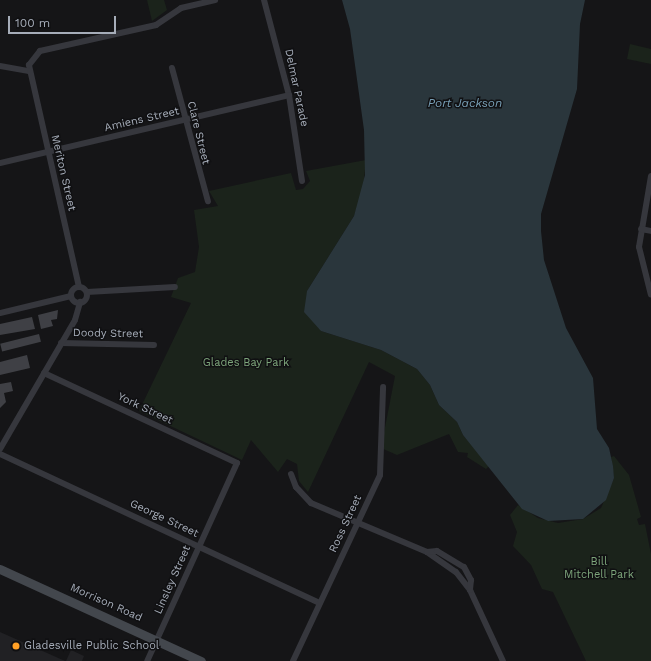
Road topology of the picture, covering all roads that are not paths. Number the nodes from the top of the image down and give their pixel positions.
1 (215, 0) edge
2 (264, 0) edge
3 (0, 66) edge
4 (172, 68) dead end
5 (28, 71) junction
6 (289, 95) junction
7 (185, 120) junction
8 (48, 152) junction
9 (0, 163) edge
10 (651, 176) edge
11 (302, 181) dead end
12 (208, 201) dead end
13 (641, 229) junction
14 (651, 231) edge
15 (79, 287) junction
16 (175, 287) dead end
17 (87, 292) junction
18 (651, 295) edge
19 (71, 296) junction
20 (80, 302) junction
21 (0, 312) edge
22 (61, 343) junction
23 (154, 345) dead end
24 (44, 373) junction
25 (383, 387) dead end
26 (0, 449) edge
27 (0, 454) edge
28 (237, 464) joint
29 (291, 474) dead end
30 (358, 523) junction
31 (199, 547) junction
32 (427, 552) junction
33 (0, 569) edge
34 (470, 590) junction
35 (319, 603) junction
36 (157, 640) junction
37 (147, 661) edge
38 (201, 661) edge
39 (293, 661) edge
40 (503, 661) edge

1 - 5 street, Meriton Street
2 - 6 street, Delmar Parade
3 - 5 street
4 - 7 street, Clare Street
5 - 8 street, Meriton Street
6 - 7 street, Amiens Street
6 - 11 street, Delmar Parade
7 - 8 street, Amiens Street
7 - 12 street, Clare Street
8 - 9 street, Amiens Street
8 - 15 street, Meriton Street
10 - 13 street
13 - 14 street
13 - 18 street
15 - 17 street
15 - 19 street
16 - 17 street
17 - 20 street
19 - 20 street
19 - 21 street
20 - 22 street
22 - 23 street, Doody Street
22 - 24 street
24 - 26 street
24 - 28 street, York Street
25 - 30 street, Ross Street
27 - 31 street, George Street
28 - 31 street, Linsley Street
29 - 30 street
30 - 32 street
30 - 35 street, Ross Street
31 - 35 street, George Street
31 - 36 street, Linsley Street
32 - 34 street
32 - 34 street
33 - 36 street, Morrison Road
34 - 40 street
35 - 39 street, Ross Street
36 - 37 street, Linsley Street
36 - 38 street, Morrison Road

